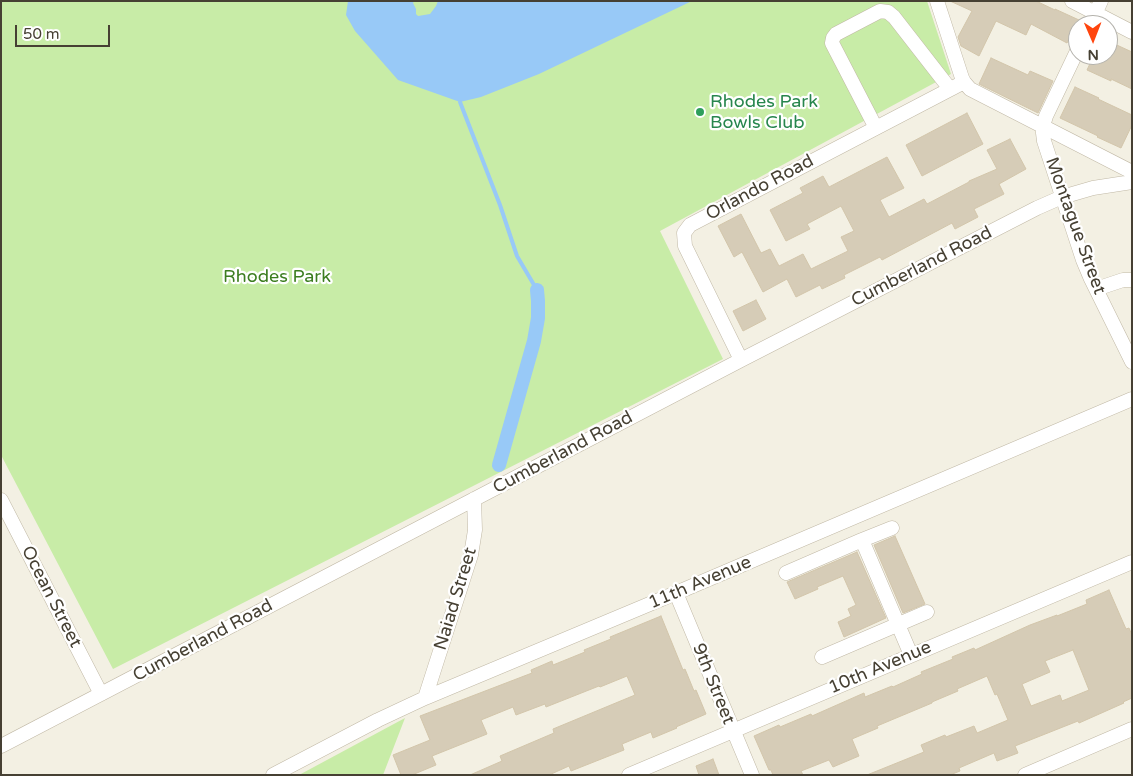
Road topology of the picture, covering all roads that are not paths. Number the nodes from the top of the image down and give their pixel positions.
1 (937, 1) edge
2 (1072, 1) edge
3 (1095, 13) edge
4 (1132, 32) edge
5 (1070, 65) edge
6 (964, 82) junction
7 (950, 89) junction
8 (1043, 126) junction
9 (876, 128) junction
10 (1132, 172) edge
11 (1132, 182) edge
12 (1062, 197) junction
13 (1132, 280) edge
14 (1096, 289) junction
15 (742, 360) junction
16 (1132, 362) edge
17 (1132, 399) edge
18 (1, 500) edge
19 (474, 500) junction
20 (892, 528) dead end
21 (862, 540) junction
22 (1132, 562) edge
23 (786, 573) dead end
24 (676, 593) junction
25 (927, 612) dead end
26 (898, 624) junction
27 (911, 655) junction
28 (822, 657) dead end
29 (101, 694) junction
30 (425, 698) junction
31 (1132, 729) edge
32 (733, 731) junction
33 (1, 746) edge
34 (273, 775) edge
35 (629, 775) edge
36 (752, 775) edge
37 (1025, 775) edge

1 - 6 street
2 - 3 street
3 - 4 street
5 - 8 street
6 - 7 street, Orlando Road
6 - 8 street, Montague Street
7 - 9 street, Orlando Road
7 - 9 street
8 - 10 street, Montague Street
8 - 12 street, Montague Street
9 - 15 street, Orlando Road
11 - 12 street, Cumberland Road
12 - 14 street, Montague Street
12 - 15 street, Cumberland Road
13 - 14 street
14 - 16 street, Montague Street
15 - 19 street, Cumberland Road
17 - 24 street, 11th Avenue
18 - 29 street, Ocean Street
19 - 29 street, Cumberland Road
19 - 30 street, Naiad Street
20 - 21 street
21 - 23 street
21 - 26 street
22 - 27 street, 10th Avenue
24 - 30 street, 11th Avenue
24 - 32 street, 9th Street
25 - 26 street
26 - 27 street
26 - 28 street
27 - 32 street, 10th Avenue
29 - 33 street, Cumberland Road
30 - 34 street, 11th Avenue
31 - 37 street
32 - 35 street, 10th Avenue
32 - 36 street, 9th Street

